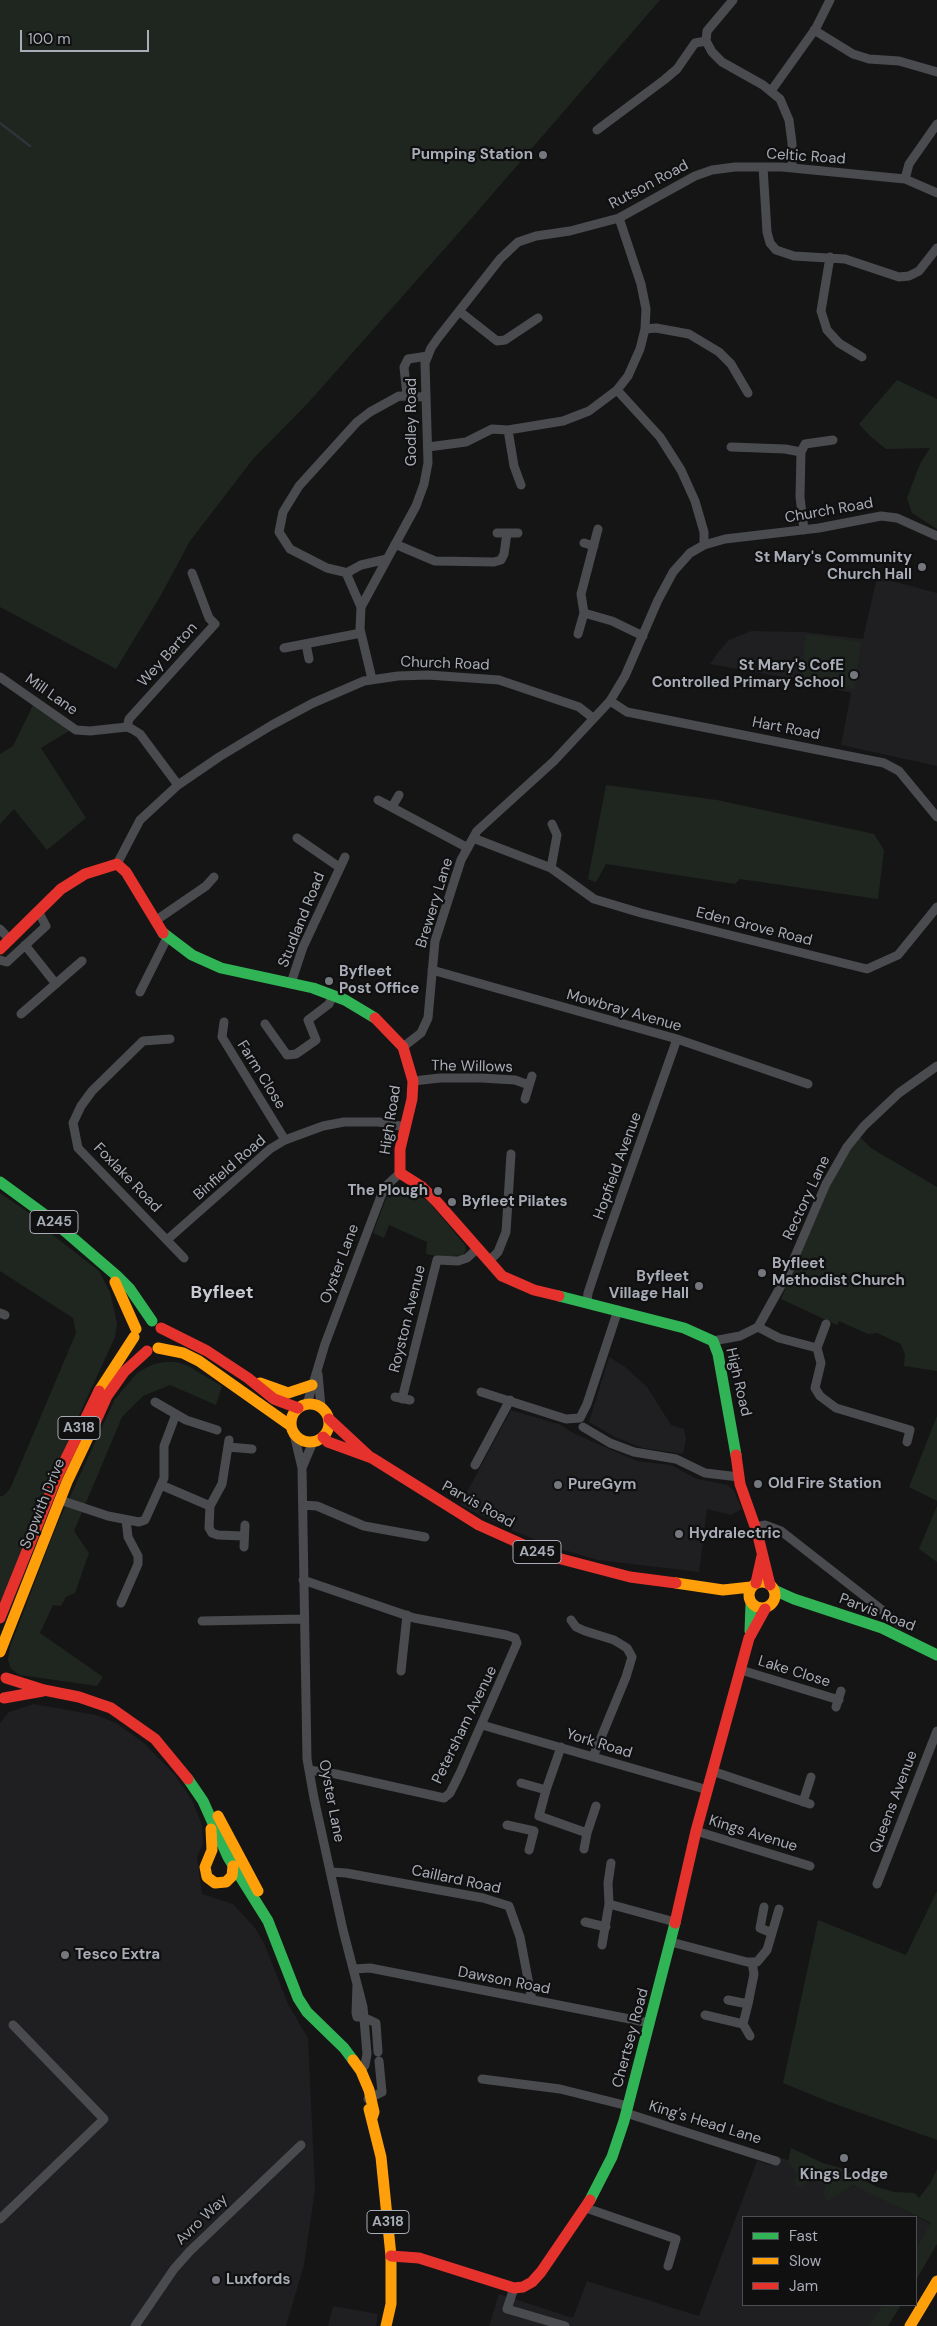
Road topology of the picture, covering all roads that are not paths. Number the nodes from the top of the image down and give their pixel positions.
1 (733, 0) edge
2 (830, 0) edge
3 (814, 30) junction
4 (706, 41) junction
5 (937, 72) edge
6 (771, 91) junction
7 (937, 124) edge
8 (597, 130) dead end
9 (763, 167) junction
10 (792, 168) junction
11 (704, 172) joint
12 (905, 179) junction
13 (937, 193) edge
14 (619, 218) junction
15 (548, 234) joint
16 (937, 248) edge
17 (830, 257) junction
18 (459, 310) junction
19 (531, 319) dead end
20 (645, 329) junction
21 (428, 356) junction
22 (862, 357) dead end
23 (617, 390) junction
24 (748, 393) dead end
25 (407, 396) junction
26 (426, 397) junction
27 (508, 430) junction
28 (833, 440) dead end
29 (428, 447) junction
30 (730, 447) dead end
31 (801, 452) junction
32 (521, 485) dead end
33 (598, 529) dead end
34 (804, 530) junction
35 (497, 533) dead end
36 (507, 533) junction
37 (518, 533) dead end
38 (937, 536) edge
39 (584, 543) dead end
40 (395, 544) junction
41 (704, 545) junction
42 (594, 546) junction
43 (387, 559) junction
44 (192, 573) dead end
45 (348, 573) junction
46 (362, 607) junction
47 (584, 614) junction
48 (361, 633) junction
49 (578, 634) dead end
50 (642, 636) junction
51 (306, 644) junction
52 (284, 648) dead end
53 (309, 659) dead end
54 (0, 677) edge
55 (372, 679) junction
56 (610, 701) junction
57 (593, 718) junction
58 (127, 727) junction
59 (178, 785) junction
60 (399, 795) dead end
61 (378, 800) dead end
62 (392, 807) junction
63 (937, 817) edge
64 (552, 824) dead end
65 (297, 838) dead end
66 (473, 838) junction
67 (468, 848) junction
68 (345, 857) dead end
69 (117, 864) junction
70 (339, 867) junction
71 (551, 868) junction
72 (214, 877) dead end
73 (928, 900) dead end
74 (937, 906) edge
75 (38, 911) junction
76 (154, 921) junction
77 (0, 929) edge
78 (167, 938) junction
79 (10, 940) junction
80 (25, 945) junction
81 (0, 948) edge
82 (0, 960) edge
83 (82, 961) dead end
84 (432, 970) junction
85 (291, 983) junction
86 (56, 984) junction
87 (140, 992) dead end
88 (333, 995) junction
89 (21, 1014) dead end
90 (224, 1022) dead end
91 (265, 1024) dead end
92 (170, 1039) dead end
93 (677, 1039) junction
94 (403, 1047) junction
95 (937, 1066) edge
96 (532, 1076) dead end
97 (413, 1081) junction
98 (808, 1084) dead end
99 (529, 1085) junction
100 (525, 1099) dead end
101 (405, 1127) junction
102 (285, 1140) junction
103 (511, 1154) dead end
104 (500, 1167) dead end
105 (510, 1167) junction
106 (400, 1172) junction
107 (0, 1182) edge
108 (168, 1239) junction
109 (478, 1248) junction
110 (184, 1258) dead end
111 (489, 1261) junction
112 (104, 1266) junction
113 (587, 1304) junction
114 (618, 1310) junction
115 (156, 1324) junction
116 (826, 1324) dead end
117 (758, 1327) junction
118 (135, 1333) junction
119 (713, 1341) junction
120 (817, 1348) junction
121 (152, 1350) junction
122 (317, 1371) junction
123 (248, 1378) junction
124 (312, 1385) junction
125 (482, 1392) dead end
126 (402, 1399) dead end
127 (510, 1400) junction
128 (155, 1402) dead end
129 (302, 1406) junction
130 (321, 1407) junction
131 (176, 1414) junction
132 (329, 1419) junction
133 (583, 1427) dead end
134 (217, 1430) dead end
135 (292, 1430) junction
136 (318, 1440) junction
137 (907, 1442) dead end
138 (252, 1449) dead end
139 (372, 1458) junction
140 (475, 1465) dead end
141 (302, 1468) junction
142 (739, 1477) junction
143 (161, 1485) junction
144 (60, 1500) junction
145 (303, 1505) junction
146 (210, 1506) junction
147 (126, 1520) junction
148 (245, 1525) dead end
149 (756, 1527) junction
150 (244, 1536) junction
151 (425, 1537) dead end
152 (244, 1547) dead end
153 (763, 1553) junction
154 (303, 1580) junction
155 (772, 1588) junction
156 (752, 1593) junction
157 (804, 1602) junction
158 (121, 1603) dead end
159 (769, 1606) junction
160 (407, 1615) junction
161 (0, 1618) edge
162 (303, 1619) junction
163 (571, 1620) dead end
164 (202, 1621) dead end
165 (900, 1624) dead end
166 (749, 1638) junction
167 (0, 1652) edge
168 (937, 1656) edge
169 (741, 1670) junction
170 (401, 1671) dead end
171 (3, 1673) edge
172 (44, 1690) junction
173 (839, 1699) dead end
174 (2, 1700) edge
175 (482, 1725) junction
176 (937, 1731) edge
177 (561, 1747) junction
178 (592, 1757) junction
179 (309, 1770) junction
180 (712, 1771) junction
181 (811, 1777) dead end
182 (521, 1783) dead end
183 (546, 1790) junction
184 (708, 1790) junction
185 (203, 1801) junction
186 (596, 1806) dead end
187 (209, 1816) junction
188 (539, 1816) junction
189 (507, 1825) dead end
190 (534, 1831) junction
191 (696, 1831) junction
192 (588, 1833) junction
193 (584, 1849) dead end
194 (529, 1850) dead end
195 (209, 1858) junction
196 (230, 1862) junction
197 (611, 1863) dead end
198 (803, 1867) dead end
199 (331, 1872) junction
200 (226, 1882) junction
201 (878, 1884) dead end
202 (609, 1904) junction
203 (764, 1907) dead end
204 (260, 1908) junction
205 (779, 1909) dead end
206 (268, 1921) junction
207 (585, 1922) dead end
208 (675, 1922) junction
209 (606, 1927) junction
210 (772, 1933) junction
211 (671, 1942) junction
212 (602, 1945) dead end
213 (752, 1963) junction
214 (354, 1969) junction
215 (532, 2000) junction
216 (728, 2000) dead end
217 (748, 2004) junction
218 (705, 2015) dead end
219 (363, 2017) junction
220 (650, 2024) junction
221 (743, 2024) junction
222 (13, 2025) dead end
223 (323, 2030) junction
224 (750, 2036) dead end
225 (361, 2071) junction
226 (482, 2080) dead end
227 (368, 2099) junction
228 (627, 2110) junction
229 (301, 2145) dead end
230 (776, 2161) dead end
231 (586, 2208) junction
232 (0, 2219) edge
233 (391, 2256) junction
234 (668, 2266) dead end
235 (937, 2280) edge
236 (514, 2288) junction
237 (135, 2326) edge
238 (386, 2326) edge
239 (565, 2326) edge
240 (910, 2326) edge

1 - 4 street
2 - 3 street
3 - 5 street
3 - 6 street
4 - 6 street
4 - 8 street
6 - 10 street
7 - 12 street
9 - 10 street, Celtic Road
9 - 11 street, Celtic Road
9 - 17 street
10 - 12 street, Celtic Road
11 - 14 street, Rutson Road
12 - 13 street, Celtic Road
14 - 15 street, Rutson Road
14 - 20 street
15 - 18 street, Godley Road
16 - 17 street
17 - 22 street
18 - 19 street
18 - 21 street, Godley Road
20 - 23 street
20 - 24 street
21 - 25 street
21 - 26 street, Godley Road
23 - 27 street
23 - 41 street
25 - 26 street
25 - 45 street
26 - 29 street, Godley Road
27 - 29 street
27 - 32 street
28 - 31 street
29 - 40 street, Godley Road
30 - 31 street
31 - 34 street
33 - 42 street
34 - 38 street, Church Road
34 - 41 street, Church Road
35 - 36 street
36 - 37 street
36 - 40 street
39 - 42 street
40 - 43 street, Godley Road
41 - 50 street, Church Road
42 - 47 street
43 - 45 street
43 - 46 street, Godley Road
44 - 58 street, Wey Barton
45 - 46 street
46 - 48 street, Godley Road
47 - 49 street
47 - 50 street
48 - 51 street
48 - 55 street, Godley Road
50 - 56 street, Church Road
51 - 52 street
51 - 53 street
54 - 58 street, Mill Lane
55 - 57 street, Church Road
55 - 59 street, Church Road
56 - 57 street, Church Road
56 - 63 street, Hart Road
57 - 66 street, Brewery Lane
58 - 59 street
59 - 69 street, Church Road
60 - 62 street
61 - 62 street
62 - 67 street
64 - 71 street
65 - 70 street, Studland Road
66 - 67 street, Brewery Lane
66 - 71 street, Eden Grove Road
67 - 84 street, Brewery Lane
68 - 70 street, Studland Road
69 - 75 main road
69 - 76 main road, High Road
70 - 85 street, Studland Road
71 - 74 street, Eden Grove Road
72 - 76 street
73 - 74 street, Eden Grove Road
75 - 79 main road
75 - 80 street
76 - 78 main road, High Road
77 - 79 street
78 - 85 main road, High Road
78 - 87 street
79 - 81 main road
80 - 82 street
80 - 86 street
83 - 86 street
84 - 93 street, Mowbray Avenue
84 - 94 street, Brewery Lane
85 - 88 main road, High Road
86 - 89 street
88 - 91 street
88 - 94 main road, High Road
90 - 102 street, Farm Close
92 - 108 street, Foxlake Road
93 - 98 street, Mowbray Avenue
93 - 113 street, Hopfield Avenue
94 - 97 main road, High Road
95 - 117 street, Rectory Lane
96 - 99 street, The Willows
97 - 99 street, The Willows
97 - 101 main road, High Road
99 - 100 street, The Willows
101 - 102 street, Binfield Road
101 - 106 main road, High Road
102 - 108 street, Binfield Road
103 - 105 street
104 - 105 street
105 - 111 street
106 - 109 main road, High Road
106 - 122 street, Oyster Lane
107 - 112 main road, A245
108 - 110 street, Foxlake Road
109 - 111 main road, High Road
109 - 126 street, Royston Avenue
111 - 113 main road, High Road
112 - 115 main road, A245
112 - 118 main road, A245
113 - 114 main road, High Road
114 - 119 main road, High Road
114 - 127 street
115 - 118 main road
115 - 121 main road
115 - 123 main road
116 - 120 street
117 - 119 street
117 - 120 street
118 - 121 main road, A245
118 - 161 main road, Sopwith Drive / A318
119 - 142 main road, High Road
120 - 137 street
121 - 135 main road, A245
121 - 144 main road, Sopwith Drive / A318
122 - 124 street, Oyster Lane
122 - 130 street, Oyster Lane
123 - 124 main road
123 - 129 main road
124 - 129 street, Oyster Lane
125 - 127 street
127 - 140 street
128 - 131 street
129 - 130 main road
129 - 135 main road
130 - 132 main road, A245
131 - 134 street
131 - 143 street
132 - 136 main road
132 - 139 main road, Parvis Road / A245
133 - 142 street
135 - 136 main road, A245
135 - 141 street, Oyster Lane
136 - 139 main road, Parvis Road / A245
136 - 141 street, Oyster Lane
138 - 146 street
139 - 156 main road, Parvis Road / A245
141 - 145 street, Oyster Lane
142 - 149 main road, High Road
143 - 146 street
143 - 147 street
144 - 147 street
144 - 167 main road, Sopwith Drive / A318
145 - 151 street
145 - 154 street, Oyster Lane
146 - 150 street
147 - 158 street
148 - 150 street
149 - 153 main road, High Road
149 - 165 street
150 - 152 street
153 - 155 main road, High Road
153 - 156 main road, High Road
154 - 160 street, Petersham Avenue
154 - 162 street, Oyster Lane
155 - 156 main road, Parvis Road
155 - 157 main road, Parvis Road
155 - 159 main road, High Road
156 - 159 main road
156 - 166 main road, Chertsey Road
157 - 159 main road, Parvis Road
157 - 168 main road, Parvis Road
159 - 166 main road, Chertsey Road
160 - 170 street
160 - 175 street, Petersham Avenue
162 - 164 street
162 - 179 street, Oyster Lane
163 - 178 street
166 - 169 main road, Chertsey Road
169 - 173 street, Lake Close
169 - 180 main road, Chertsey Road
171 - 172 main road, A318
171 - 174 main road, A318
172 - 174 main road, A318
172 - 185 main road, A318
175 - 177 street, York Road
175 - 179 street, Petersham Avenue
176 - 201 street, Queens Avenue
177 - 178 street, York Road
177 - 183 street
178 - 184 street, York Road
179 - 199 street, Oyster Lane
180 - 181 street
180 - 184 main road, Chertsey Road
182 - 183 street
183 - 188 street
184 - 191 main road, Chertsey Road
185 - 187 main road, A318
185 - 206 main road, A318
186 - 192 street
187 - 195 main road, A318
187 - 196 main road, A318
188 - 190 street
188 - 192 street
189 - 190 street
190 - 194 street
191 - 198 street, Kings Avenue
191 - 208 main road, Chertsey Road
192 - 193 street
195 - 196 main road
195 - 200 main road, A318
196 - 200 main road
196 - 204 main road, A318
197 - 202 street
199 - 214 street, Oyster Lane
199 - 215 street, Caillard Road
200 - 204 main road, A318
202 - 208 street
202 - 209 street
203 - 210 street
204 - 206 main road, A318
205 - 210 street
206 - 223 main road, A318
207 - 209 street
208 - 211 main road, Chertsey Road
209 - 212 street
210 - 213 street
211 - 213 street
211 - 220 main road, Chertsey Road
213 - 217 street
214 - 215 street, Dawson Road
214 - 219 street, Oyster Lane
215 - 220 street, Dawson Road
216 - 217 street
217 - 221 street
218 - 221 street
219 - 225 street, Oyster Lane
219 - 227 street
220 - 228 main road, Chertsey Road
221 - 224 street
222 - 232 street
223 - 225 main road, A318
223 - 227 main road, A318
225 - 227 main road, A318
226 - 228 street, King's Head Lane
227 - 233 main road, A318
228 - 230 street, King's Head Lane
228 - 231 main road, Chertsey Road
229 - 237 street, Avro Way
231 - 234 street
231 - 236 main road, Chertsey Road
233 - 236 main road
233 - 238 main road, A318
235 - 240 main road
236 - 239 street

